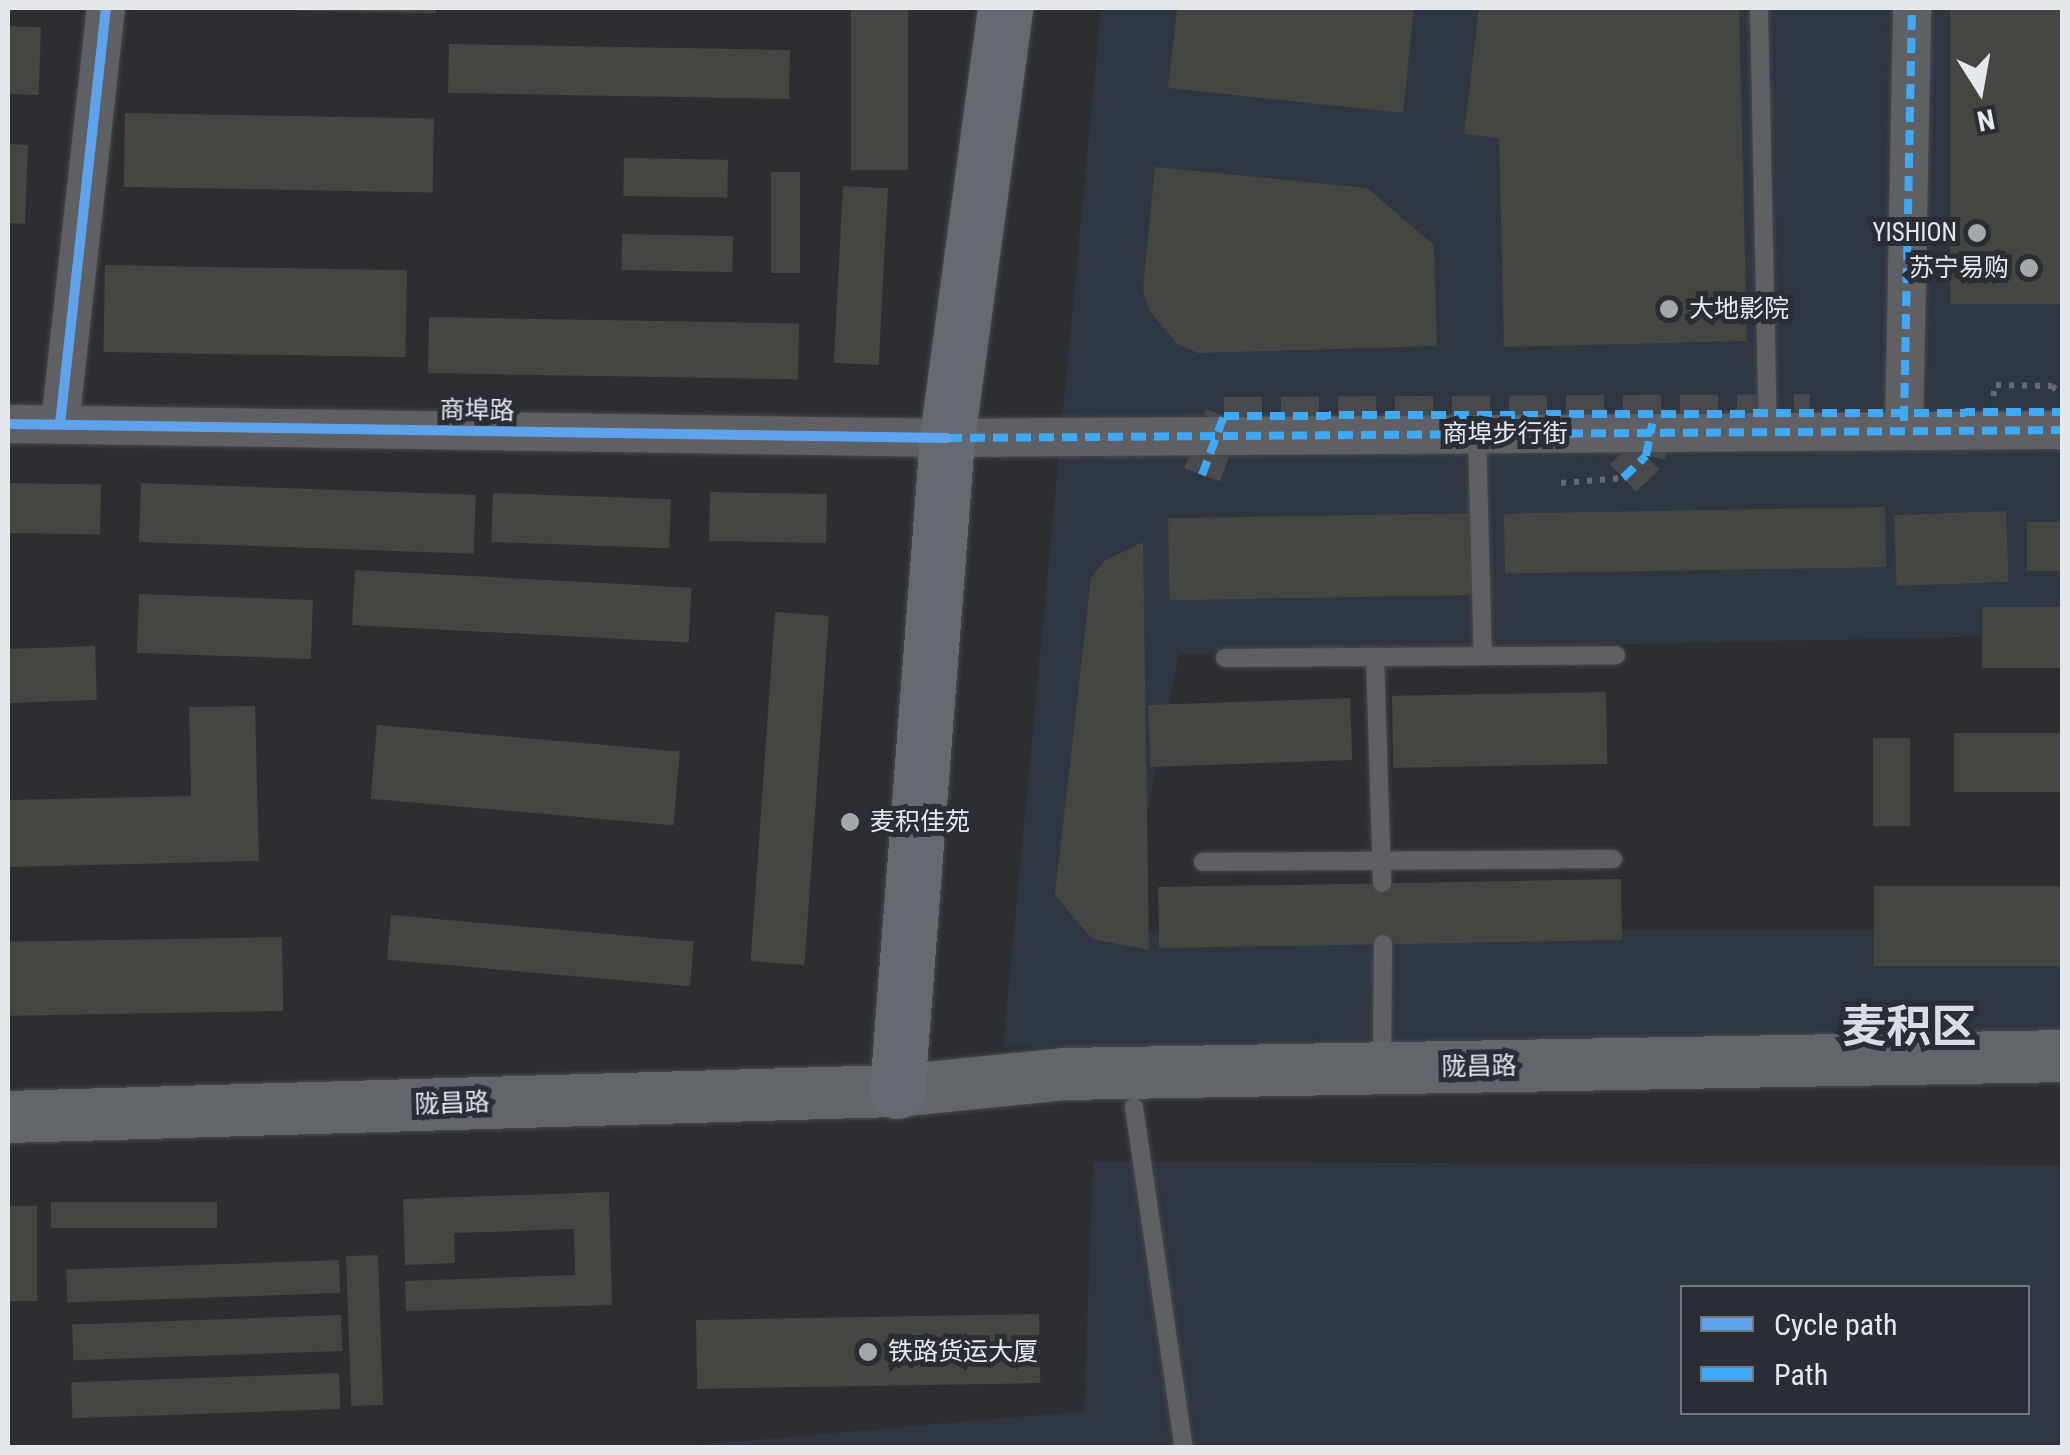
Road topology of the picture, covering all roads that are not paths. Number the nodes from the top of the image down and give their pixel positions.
1 (106, 8) edge
2 (1005, 8) edge
3 (1759, 8) edge
4 (1912, 8) edge
5 (8, 424) edge
6 (60, 424) junction
7 (2062, 430) edge
8 (1904, 431) junction
9 (1768, 432) junction
10 (1477, 434) junction
11 (947, 438) junction
12 (1616, 655) dead end
13 (1483, 656) junction
14 (1375, 657) junction
15 (1225, 658) dead end
16 (1613, 859) dead end
17 (1382, 861) junction
18 (1203, 862) dead end
19 (1382, 883) dead end
20 (1383, 944) dead end
21 (2062, 1056) edge
22 (1382, 1068) junction
23 (2062, 1091) edge
24 (897, 1092) junction
25 (1134, 1106) junction
26 (8, 1117) edge
27 (1184, 1448) edge

1 - 6 street
2 - 11 main road
3 - 9 lane
4 - 8 street
5 - 6 street, 商埠路
6 - 11 street, 商埠路
7 - 8 street, 商埠步行街
8 - 9 street, 商埠步行街
9 - 10 street, 商埠步行街
10 - 11 street, 商埠步行街
10 - 13 lane
11 - 24 main road
12 - 13 lane
13 - 14 lane
14 - 15 lane
14 - 17 lane
16 - 17 lane
17 - 18 lane
17 - 19 lane
20 - 22 lane
21 - 22 main road, 陇昌路
22 - 24 main road, 陇昌路
23 - 25 main road, 陇昌路
24 - 25 main road, 陇昌路
24 - 26 main road, 陇昌路
25 - 27 lane

